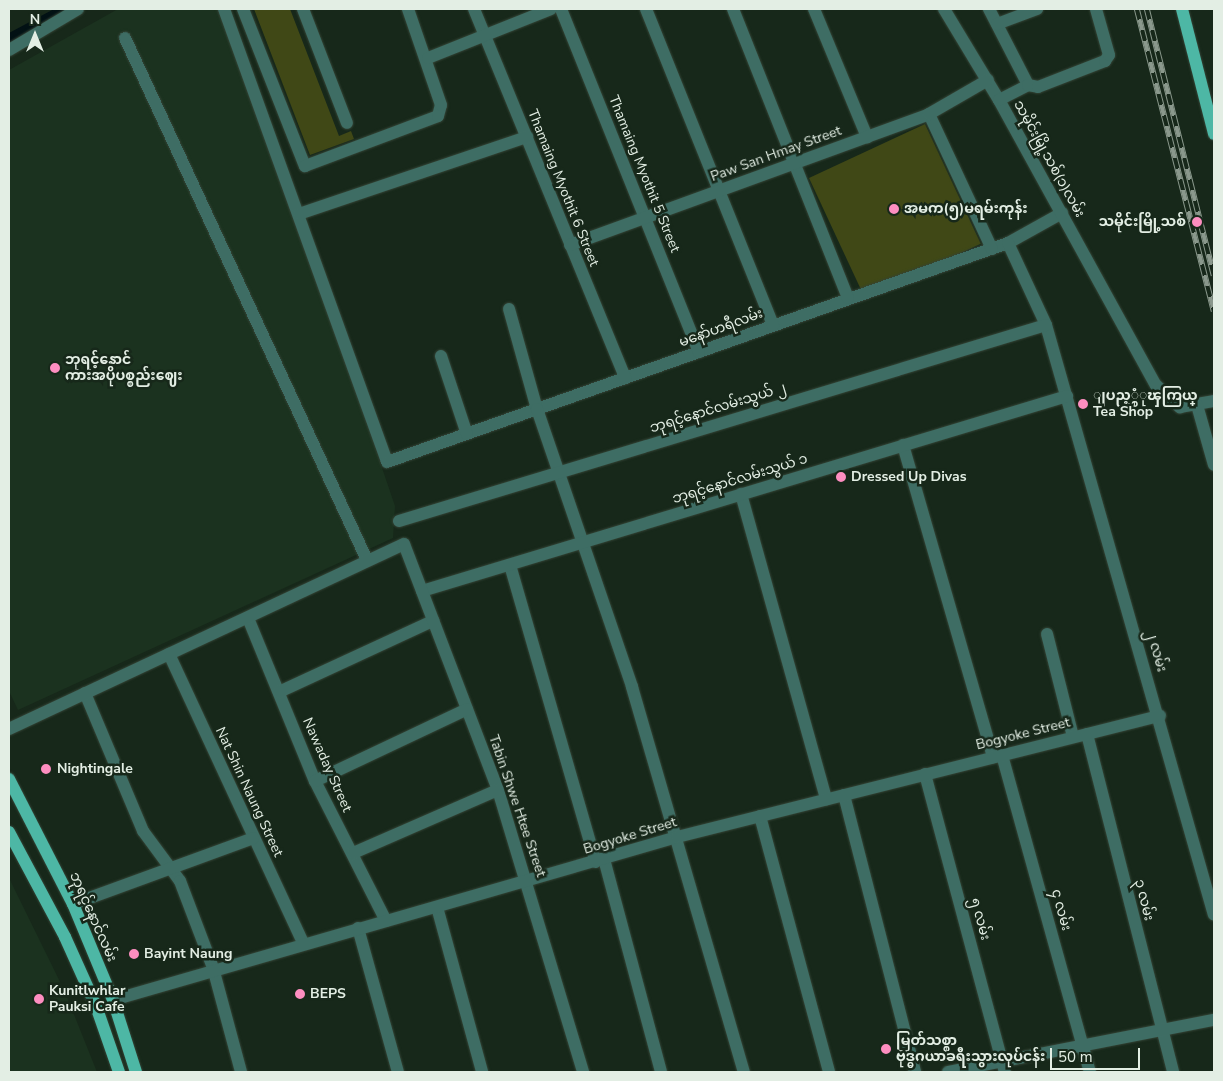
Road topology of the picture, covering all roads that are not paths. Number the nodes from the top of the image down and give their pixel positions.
1 (78, 9) edge
2 (224, 9) edge
3 (243, 9) edge
4 (303, 9) edge
5 (408, 9) edge
6 (474, 9) edge
7 (551, 9) edge
8 (561, 9) edge
9 (646, 9) edge
10 (733, 9) edge
11 (814, 9) edge
12 (944, 9) edge
13 (989, 9) edge
14 (1037, 9) edge
15 (1096, 9) edge
16 (1182, 9) edge
17 (997, 24) junction
18 (485, 34) junction
19 (125, 38) dead end
20 (9, 50) edge
21 (428, 58) junction
22 (988, 80) junction
23 (1028, 85) junction
24 (999, 100) junction
25 (929, 114) junction
26 (347, 123) dead end
27 (1214, 134) edge
28 (527, 137) junction
29 (867, 137) junction
30 (795, 164) junction
31 (719, 191) junction
32 (1062, 213) junction
33 (299, 214) junction
34 (646, 218) junction
35 (1008, 243) junction
36 (570, 246) junction
37 (992, 249) junction
38 (848, 298) junction
39 (510, 309) dead end
40 (773, 325) junction
41 (1046, 325) junction
42 (699, 352) junction
43 (441, 356) dead end
44 (626, 378) junction
45 (1066, 396) junction
46 (1214, 401) edge
47 (1198, 404) junction
48 (537, 409) junction
49 (467, 434) junction
50 (903, 445) junction
51 (1214, 465) edge
52 (558, 473) junction
53 (741, 494) junction
54 (400, 521) dead end
55 (583, 542) junction
56 (366, 558) junction
57 (510, 565) junction
58 (422, 591) junction
59 (248, 618) junction
60 (433, 621) junction
61 (1047, 634) dead end
62 (169, 654) junction
63 (279, 692) junction
64 (85, 693) junction
65 (467, 708) junction
66 (1160, 716) junction
67 (9, 729) edge
68 (1087, 734) junction
69 (1073, 737) junction
70 (998, 756) junction
71 (925, 774) junction
72 (9, 779) edge
73 (315, 781) junction
74 (498, 790) junction
75 (844, 795) junction
76 (826, 799) junction
77 (760, 816) junction
78 (9, 832) edge
79 (677, 837) junction
80 (253, 838) junction
81 (352, 853) junction
82 (600, 860) junction
83 (169, 867) junction
84 (528, 882) junction
85 (73, 904) junction
86 (437, 907) junction
87 (1214, 915) edge
88 (386, 921) junction
89 (358, 928) junction
90 (303, 943) junction
91 (213, 968) junction
92 (113, 1000) junction
93 (1214, 1020) edge
94 (1161, 1030) junction
95 (1083, 1046) junction
96 (1004, 1067) edge
97 (119, 1072) edge
98 (136, 1072) edge
99 (241, 1072) edge
100 (398, 1072) edge
101 (482, 1072) edge
102 (583, 1072) edge
103 (661, 1072) edge
104 (744, 1072) edge
105 (829, 1072) edge
106 (915, 1072) edge
107 (948, 1072) edge
108 (1090, 1072) edge
109 (1173, 1072) edge

1 - 20 street
2 - 33 street
3 - 21 street
4 - 26 street
5 - 21 street
6 - 18 street, Thamaing Myothit 6 Street
7 - 18 street
8 - 34 street, Thamaing Myothit 5 Street
9 - 31 street
10 - 30 street
11 - 29 street
12 - 22 street, သမိုင်းမြို့သစ်(၁)လမ်း
13 - 17 street
14 - 17 street
15 - 23 street
16 - 27 main road
17 - 23 street
18 - 21 street
18 - 28 street, Thamaing Myothit 6 Street
19 - 56 street
22 - 24 street, သမိုင်းမြို့သစ်(၁)လမ်း
22 - 25 street, Paw San Hmay Street
23 - 24 street
24 - 32 street, သမိုင်းမြို့သစ်(၁)လမ်း
25 - 29 street, Paw San Hmay Street
25 - 37 street
28 - 33 street
28 - 36 street, Thamaing Myothit 6 Street
29 - 30 street, Paw San Hmay Street
30 - 31 street, Paw San Hmay Street
30 - 38 street
31 - 34 street, Paw San Hmay Street
31 - 40 street
32 - 35 street, မနော်ဟရီလမ်း
32 - 47 street, သမိုင်းမြို့သစ်(၁)လမ်း
33 - 49 street, မနော်ဟရီလမ်း
34 - 36 street, Paw San Hmay Street
34 - 42 street, Thamaing Myothit 5 Street
35 - 37 street, မနော်ဟရီလမ်း
35 - 41 street, ၂ လမ်း
36 - 44 street, Thamaing Myothit 6 Street
37 - 38 street, မနော်ဟရီလမ်း
38 - 40 street, မနော်ဟရီလမ်း
39 - 48 street
40 - 42 street, မနော်ဟရီလမ်း
41 - 45 street, ၂ လမ်း
41 - 52 street, ဘုရင့်နောင်လမ်းသွယ် ၂
42 - 44 street, မနော်ဟရီလမ်း
43 - 49 street
44 - 48 street, မနော်ဟရီလမ်း
45 - 50 street, ဘုရင့်နောင်လမ်းသွယ် ၁
45 - 66 street, ၂ လမ်း
46 - 47 street
47 - 51 street
48 - 49 street, မနော်ဟရီလမ်း
48 - 52 street
50 - 53 street, ဘုရင့်နောင်လမ်းသွယ် ၁
50 - 70 street, ၄ လမ်း
52 - 54 street, ဘုရင့်နောင်လမ်းသွယ် ၂
52 - 55 street
53 - 55 street, ဘုရင့်နောင်လမ်းသွယ် ၁
53 - 76 street
55 - 57 street, ဘုရင့်နောင်လမ်းသွယ် ၁
55 - 79 street
56 - 58 street, Tabin Shwe Htee Street
56 - 59 street
57 - 58 street, ဘုရင့်နောင်လမ်းသွယ် ၁
57 - 82 street
58 - 60 street, Tabin Shwe Htee Street
59 - 62 street
59 - 63 street, Nawaday Street
60 - 63 street
60 - 65 street, Tabin Shwe Htee Street
61 - 69 street
62 - 64 street
62 - 80 street, Nat Shin Naung Street
63 - 73 street, Nawaday Street
64 - 67 street
64 - 83 street
65 - 73 street
65 - 74 street, Tabin Shwe Htee Street
66 - 68 street, Bogyoke Street
66 - 87 street, ၂ လမ်း
68 - 69 street, Bogyoke Street
68 - 94 street, ၃ လမ်း
69 - 70 street, Bogyoke Street
70 - 71 street, Bogyoke Street
70 - 95 street, ၄ လမ်း
71 - 75 street, Bogyoke Street
71 - 96 street, ၅ လမ်း
72 - 85 main road, ဘုရင့်နောင်လမ်း
73 - 81 street, Nawaday Street
74 - 81 street
74 - 84 street, Tabin Shwe Htee Street
75 - 76 street, Bogyoke Street
75 - 106 street
76 - 77 street, Bogyoke Street
77 - 79 street, Bogyoke Street
77 - 105 street
78 - 97 main road
79 - 82 street, Bogyoke Street
79 - 104 street
80 - 83 street
80 - 90 street, Nat Shin Naung Street
81 - 88 street, Nawaday Street
82 - 84 street, Bogyoke Street
82 - 103 street
83 - 85 street
83 - 91 street
84 - 86 street, Bogyoke Street
84 - 102 street, Tabin Shwe Htee Street
85 - 92 main road, ဘုရင့်နောင်လမ်း
86 - 88 street, Bogyoke Street
86 - 101 street
88 - 89 street, Bogyoke Street
89 - 90 street, Bogyoke Street
89 - 100 street
90 - 91 street, Bogyoke Street
91 - 92 street, Bogyoke Street
91 - 99 street
92 - 98 main road, ဘုရင့်နောင်လမ်း
93 - 94 street
94 - 95 street
94 - 109 street, ၃ လမ်း
95 - 96 street
95 - 108 street, ၄ လမ်း
96 - 107 street

